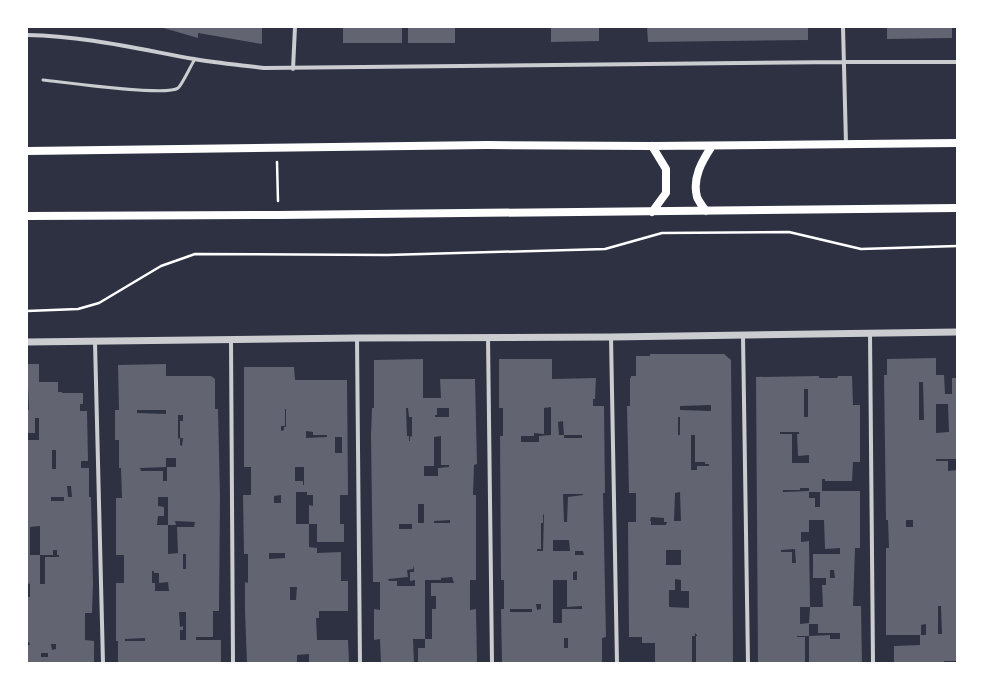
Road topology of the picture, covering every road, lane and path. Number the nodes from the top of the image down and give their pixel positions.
1 (294, 27) edge
2 (843, 27) edge
3 (27, 35) edge
4 (195, 59) junction
5 (843, 62) junction
6 (957, 62) edge
7 (293, 69) junction
8 (43, 80) dead end
9 (957, 143) edge
10 (846, 144) junction
11 (652, 146) junction
12 (712, 146) junction
13 (277, 148) junction
14 (27, 151) edge
15 (957, 208) edge
16 (706, 211) junction
17 (652, 212) junction
18 (278, 215) junction
19 (27, 216) edge
20 (957, 246) edge
21 (27, 311) edge
22 (957, 332) edge
23 (870, 333) junction
24 (744, 336) junction
25 (488, 337) junction
26 (357, 338) junction
27 (611, 338) junction
28 (231, 339) junction
29 (27, 342) edge
30 (95, 342) junction
31 (103, 663) edge
32 (233, 663) edge
33 (360, 663) edge
34 (492, 663) edge
35 (616, 663) edge
36 (748, 663) edge
37 (873, 663) edge

1 - 7 street
2 - 5 street
3 - 4 street
4 - 7 street
4 - 8 lane
5 - 6 street
5 - 7 street
5 - 10 street
9 - 10 main road
10 - 12 main road
11 - 12 main road
11 - 13 main road
11 - 17 main road
12 - 16 main road
13 - 14 main road
13 - 18 path
15 - 16 main road
16 - 17 main road
17 - 18 main road
18 - 19 main road
20 - 21 path
22 - 23 street
23 - 24 street
23 - 37 street
24 - 27 street
24 - 36 street
25 - 26 street
25 - 27 street
25 - 34 street
26 - 28 street
26 - 33 street
27 - 35 street
28 - 30 street
28 - 32 street
29 - 30 street
30 - 31 street

